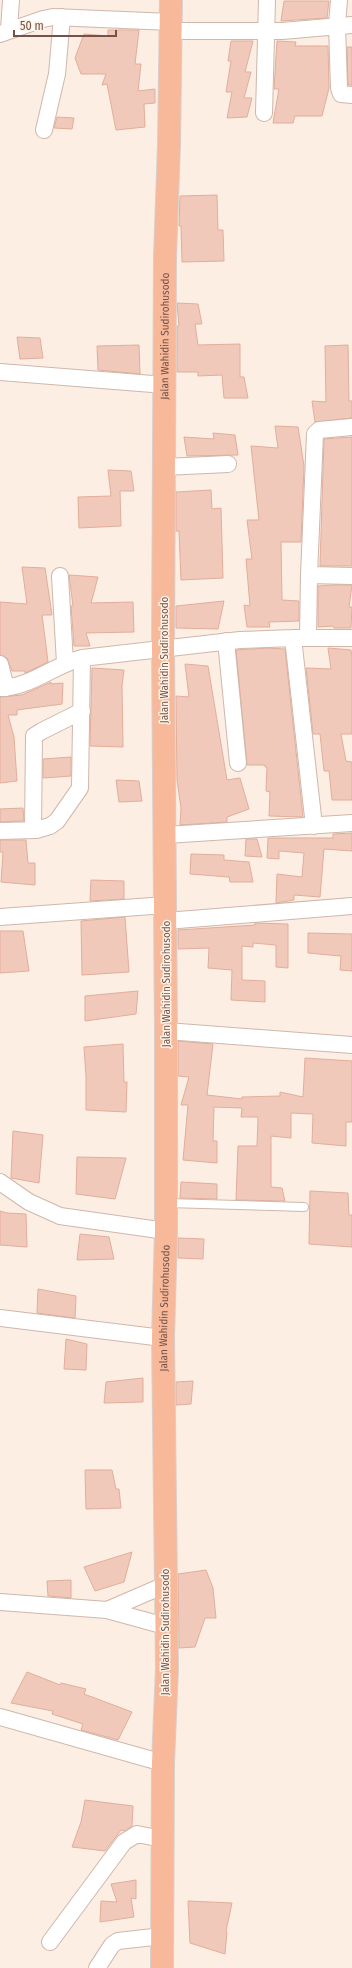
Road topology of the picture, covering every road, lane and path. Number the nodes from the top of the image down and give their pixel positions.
1 (10, 0) edge
2 (171, 0) edge
3 (267, 0) edge
4 (339, 0) edge
5 (62, 17) junction
6 (344, 25) edge
7 (171, 26) junction
8 (265, 31) junction
9 (4, 32) edge
10 (352, 95) edge
11 (264, 113) dead end
12 (44, 130) dead end
13 (0, 372) edge
14 (165, 385) junction
15 (352, 427) edge
16 (228, 464) dead end
17 (164, 467) junction
18 (309, 575) junction
19 (60, 576) dead end
20 (352, 576) edge
21 (301, 638) junction
22 (352, 638) edge
23 (226, 641) junction
24 (163, 649) junction
25 (82, 658) junction
26 (65, 663) junction
27 (0, 664) edge
28 (3, 688) edge
29 (82, 711) junction
30 (238, 763) dead end
31 (352, 822) edge
32 (314, 826) junction
33 (33, 830) junction
34 (0, 831) edge
35 (166, 835) junction
36 (352, 906) edge
37 (166, 913) junction
38 (0, 917) edge
39 (166, 1031) junction
40 (352, 1045) edge
41 (0, 1182) edge
42 (166, 1203) junction
43 (304, 1207) dead end
44 (166, 1231) junction
45 (0, 1318) edge
46 (163, 1338) junction
47 (165, 1585) junction
48 (0, 1602) edge
49 (107, 1610) junction
50 (165, 1626) junction
51 (0, 1717) edge
52 (163, 1763) junction
53 (162, 1839) junction
54 (162, 1936) junction
55 (50, 1942) dead end
56 (97, 1968) edge
57 (162, 1968) edge

1 - 9 street
2 - 7 highway, Jalan Wahidin Sudirohusodo
3 - 8 street
4 - 6 street
5 - 7 street
5 - 9 street
5 - 12 street
6 - 8 street
6 - 10 street
7 - 8 street
7 - 14 highway, Jalan Wahidin Sudirohusodo
8 - 11 street
13 - 14 street
14 - 17 highway, Jalan Wahidin Sudirohusodo
15 - 18 street
16 - 17 street
17 - 24 highway, Jalan Wahidin Sudirohusodo
18 - 20 street
18 - 21 street
19 - 26 street
21 - 22 street
21 - 23 street
21 - 32 street
23 - 24 street
23 - 30 street
24 - 25 street
24 - 35 highway, Jalan Wahidin Sudirohusodo
25 - 26 street
25 - 29 street
26 - 28 street
27 - 28 street
29 - 33 street
29 - 33 street
31 - 32 street
32 - 35 street
33 - 34 street
35 - 37 highway, Jalan Wahidin Sudirohusodo
36 - 37 street
37 - 38 street
37 - 39 highway, Jalan Wahidin Sudirohusodo
39 - 40 street
39 - 42 highway, Jalan Wahidin Sudirohusodo
41 - 44 street
42 - 43 lane
42 - 44 highway, Jalan Wahidin Sudirohusodo
44 - 46 highway, Jalan Wahidin Sudirohusodo
45 - 46 street
46 - 47 highway, Jalan Wahidin Sudirohusodo
47 - 49 street
47 - 50 highway, Jalan Wahidin Sudirohusodo
48 - 49 street
49 - 50 street
50 - 52 highway, Jalan Wahidin Sudirohusodo
51 - 52 street
52 - 53 highway, Jalan Wahidin Sudirohusodo
53 - 54 highway, Jalan Wahidin Sudirohusodo
53 - 55 street
54 - 56 street
54 - 57 highway, Jalan Wahidin Sudirohusodo

